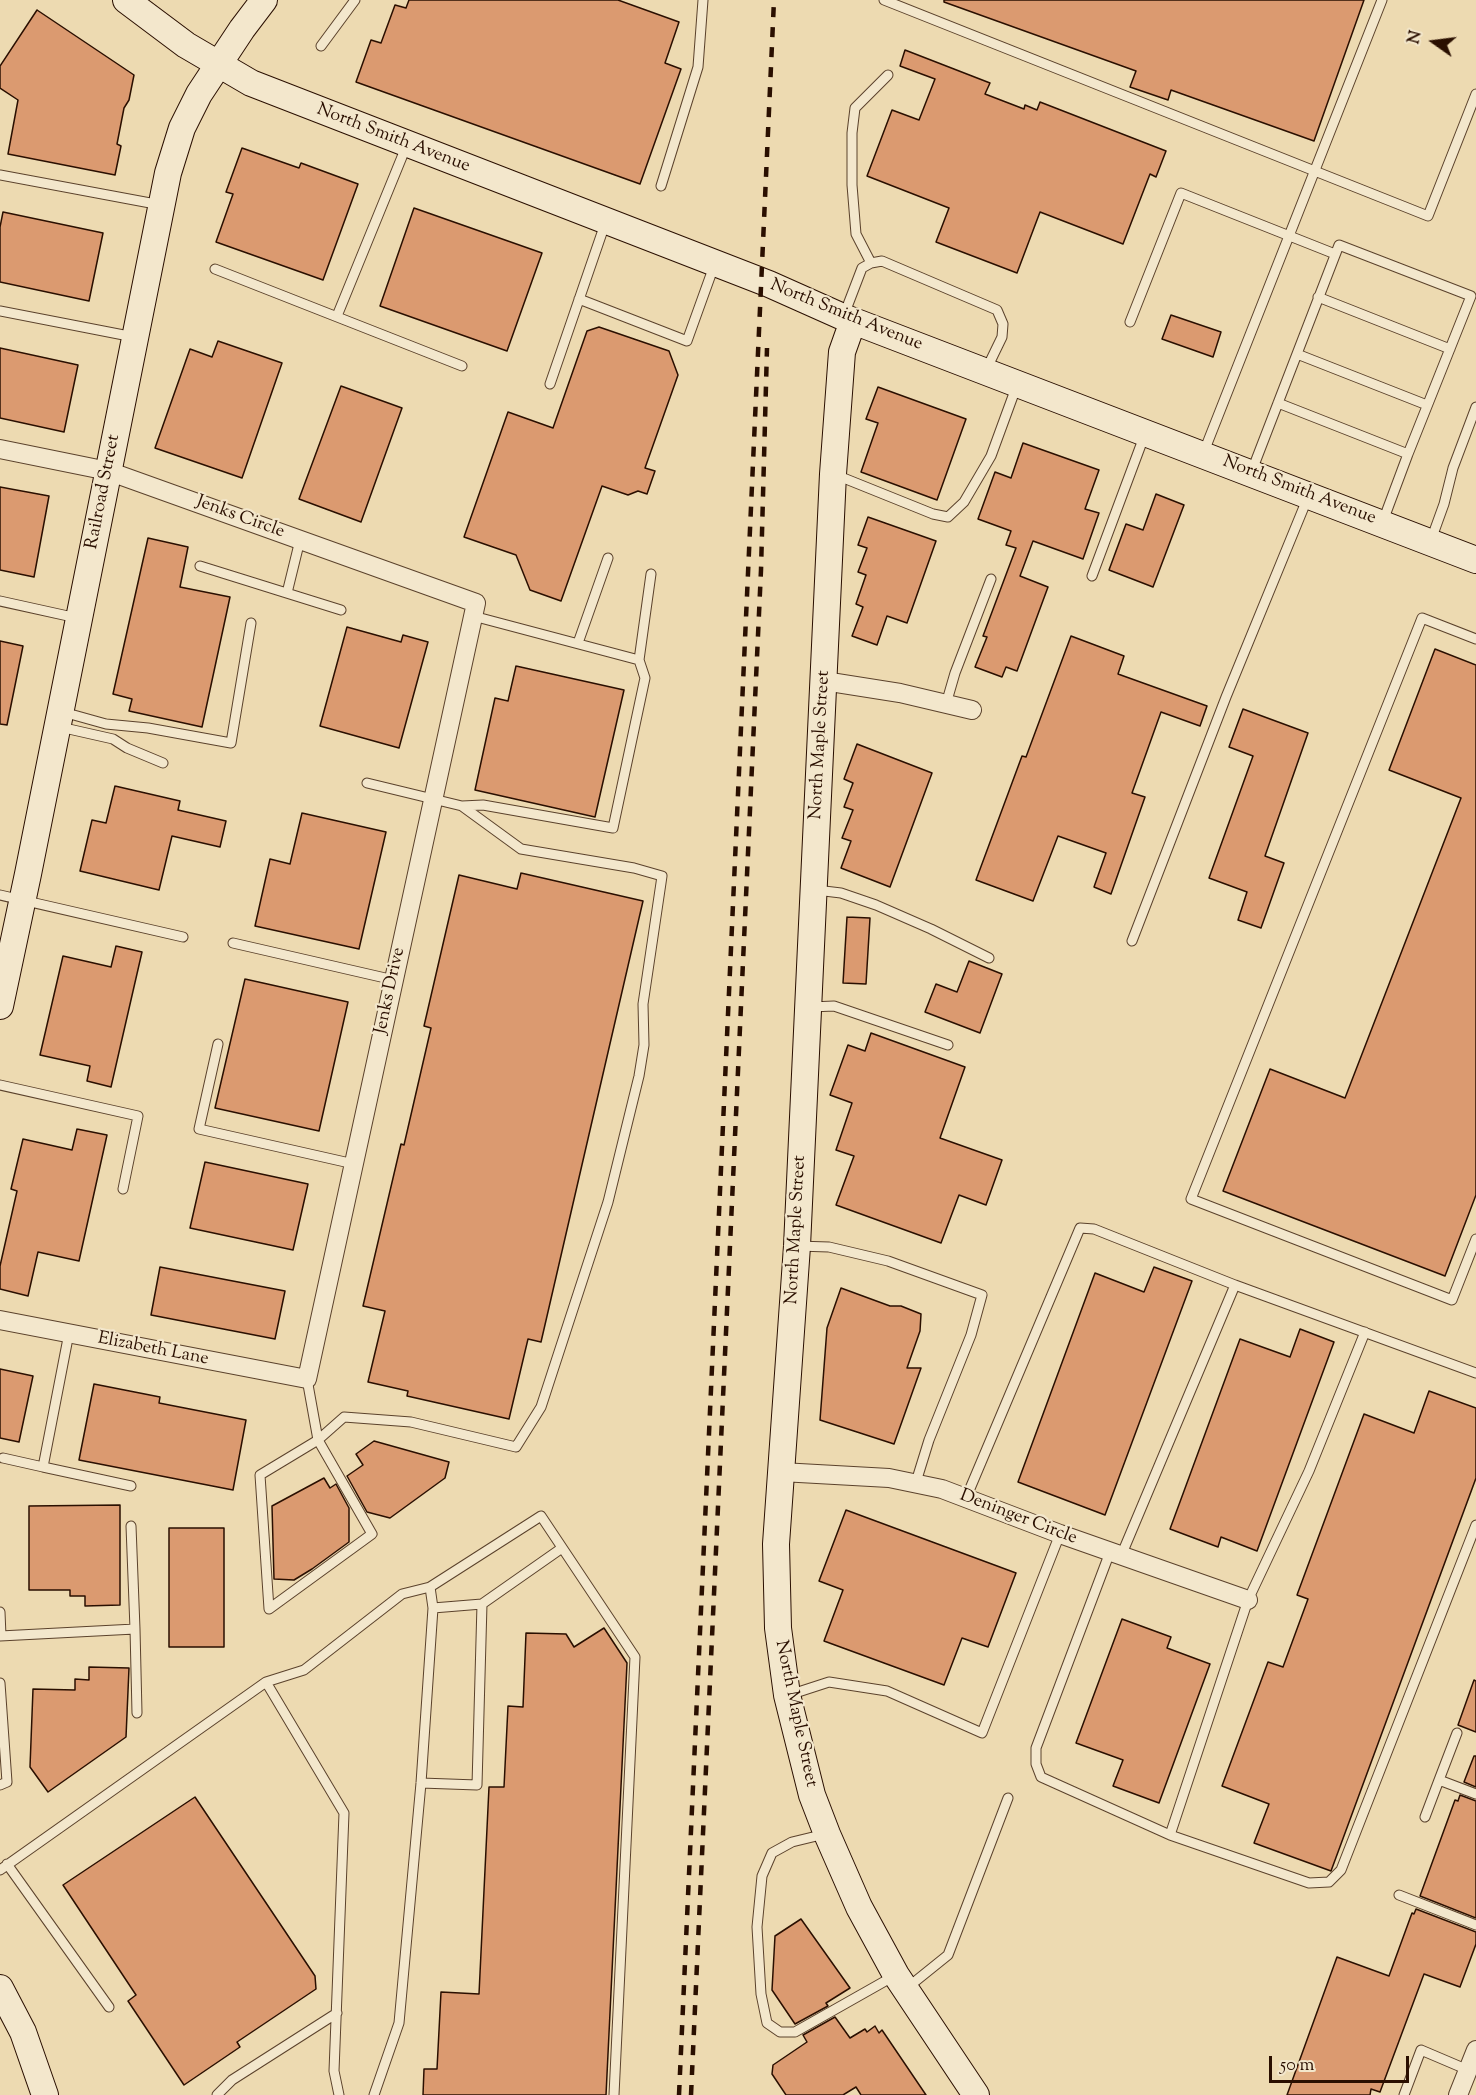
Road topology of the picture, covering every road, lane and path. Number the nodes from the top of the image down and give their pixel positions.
1 (126, 0) edge
2 (264, 0) edge
3 (355, 0) edge
4 (703, 0) edge
5 (884, 0) edge
6 (1382, 0) edge
7 (321, 46) dead end
8 (218, 64) junction
9 (888, 75) dead end
10 (1476, 94) edge
11 (407, 144) junction
12 (1316, 170) junction
13 (0, 175) edge
14 (660, 186) dead end
15 (161, 205) junction
16 (606, 221) junction
17 (1290, 236) junction
18 (1335, 254) junction
19 (871, 263) junction
20 (715, 264) junction
21 (215, 269) dead end
22 (1318, 297) junction
23 (579, 299) junction
24 (0, 311) edge
25 (337, 316) junction
26 (848, 319) junction
27 (1130, 322) dead end
28 (134, 337) junction
29 (1450, 349) junction
30 (1297, 354) junction
31 (462, 366) dead end
32 (986, 370) junction
33 (1017, 382) junction
34 (550, 384) dead end
35 (1278, 403) junction
36 (1427, 405) junction
37 (1476, 407) edge
38 (1146, 432) junction
39 (0, 449) edge
40 (1203, 454) junction
41 (1408, 454) junction
42 (108, 471) junction
43 (1251, 473) junction
44 (832, 474) junction
45 (1309, 495) junction
46 (1382, 523) junction
47 (300, 540) junction
48 (1431, 542) junction
49 (1475, 555) edge
50 (608, 558) dead end
51 (200, 566) dead end
52 (651, 574) dead end
53 (1092, 576) dead end
54 (991, 579) dead end
55 (287, 592) junction
56 (0, 601) edge
57 (341, 610) dead end
58 (474, 610) junction
59 (79, 618) junction
60 (251, 623) dead end
61 (1476, 639) edge
62 (578, 643) junction
63 (639, 660) junction
64 (824, 681) junction
65 (946, 704) junction
66 (972, 710) dead end
67 (59, 719) junction
68 (163, 763) dead end
69 (366, 783) dead end
70 (434, 798) junction
71 (462, 806) junction
72 (814, 890) junction
73 (12, 897) edge
74 (183, 937) dead end
75 (1132, 941) dead end
76 (233, 943) dead end
77 (989, 958) dead end
78 (394, 980) junction
79 (1, 995) edge
80 (808, 1007) junction
81 (218, 1044) dead end
82 (948, 1045) dead end
83 (0, 1085) edge
84 (354, 1164) junction
85 (123, 1189) dead end
86 (1476, 1239) edge
87 (797, 1246) junction
88 (1235, 1285) junction
89 (0, 1320) edge
90 (1365, 1332) junction
91 (69, 1334) junction
92 (1476, 1373) edge
93 (307, 1379) junction
94 (318, 1440) junction
95 (3, 1458) dead end
96 (43, 1467) junction
97 (781, 1472) junction
98 (916, 1482) junction
99 (131, 1486) dead end
100 (966, 1498) junction
101 (1476, 1525) edge
102 (131, 1526) dead end
103 (1060, 1534) junction
104 (562, 1548) junction
105 (1115, 1554) junction
106 (430, 1587) junction
107 (1248, 1600) junction
108 (482, 1604) junction
109 (433, 1608) junction
110 (0, 1612) edge
111 (135, 1629) junction
112 (1, 1636) edge
113 (266, 1682) junction
114 (0, 1683) edge
115 (787, 1695) junction
116 (137, 1713) dead end
117 (1457, 1733) dead end
118 (1439, 1780) junction
119 (421, 1783) junction
120 (0, 1785) edge
121 (1476, 1794) edge
122 (1008, 1798) dead end
123 (1425, 1817) dead end
124 (827, 1834) junction
125 (1170, 1835) junction
126 (4, 1867) edge
127 (1399, 1894) dead end
128 (1476, 1925) edge
129 (900, 1982) junction
130 (0, 1988) edge
131 (109, 2007) dead end
132 (337, 2013) junction
133 (1476, 2049) edge
134 (1468, 2070) junction
135 (45, 2095) edge
136 (217, 2095) edge
137 (339, 2095) edge
138 (374, 2095) edge
139 (614, 2095) edge
140 (976, 2095) edge
141 (1404, 2095) edge
142 (1458, 2095) edge

1 - 8 main road, North Smith Avenue
2 - 8 main road, Railroad Street
3 - 7 lane
4 - 14 lane
5 - 12 lane
6 - 12 lane
8 - 11 main road, North Smith Avenue
8 - 15 main road, Railroad Street
9 - 19 lane
10 - 12 lane
11 - 16 main road, North Smith Avenue
11 - 25 lane
12 - 17 lane
13 - 15 lane
15 - 28 main road, Railroad Street
16 - 20 main road, North Smith Avenue
16 - 23 lane
17 - 18 lane
17 - 27 lane
17 - 40 lane
18 - 22 lane
18 - 29 lane
19 - 26 lane
19 - 32 lane
20 - 23 lane
20 - 26 main road, North Smith Avenue
21 - 25 lane
22 - 29 lane
22 - 30 lane
23 - 34 lane
24 - 28 lane
25 - 31 lane
26 - 32 main road, North Smith Avenue
26 - 44 main road, North Maple Street
28 - 42 main road, Railroad Street
29 - 36 lane
30 - 35 lane
30 - 36 lane
32 - 33 main road, North Smith Avenue
33 - 38 main road, North Smith Avenue
33 - 44 lane
35 - 41 lane
35 - 43 lane
36 - 41 lane
37 - 48 lane
38 - 40 main road, North Smith Avenue
38 - 53 lane
39 - 42 street, Jenks Circle
40 - 43 main road, North Smith Avenue
41 - 46 lane
42 - 47 street, Jenks Circle
42 - 59 main road, Railroad Street
43 - 45 main road, North Smith Avenue
44 - 64 main road, North Maple Street
45 - 46 main road, North Smith Avenue
45 - 75 lane
46 - 48 main road, North Smith Avenue
47 - 55 lane
47 - 58 street, Jenks Circle
48 - 49 main road, North Smith Avenue
50 - 62 lane
51 - 55 lane
52 - 63 lane
54 - 65 lane
55 - 57 lane
56 - 59 lane
58 - 62 lane
58 - 70 street, Jenks Drive
59 - 67 main road, Railroad Street
60 - 67 lane
61 - 86 lane
62 - 63 lane
63 - 71 lane
64 - 65 street
64 - 72 main road, North Maple Street
65 - 66 street
67 - 68 lane
67 - 73 main road, Railroad Street
69 - 70 lane
70 - 71 lane
70 - 78 street, Jenks Drive
71 - 94 lane
72 - 77 lane
72 - 80 main road, North Maple Street
73 - 74 lane
73 - 79 main road, Railroad Street
76 - 78 lane
78 - 84 street, Jenks Drive
80 - 82 lane
80 - 87 main road, North Maple Street
81 - 84 lane
83 - 85 lane
84 - 93 street, Jenks Drive
87 - 97 main road, North Maple Street
87 - 98 lane
88 - 90 lane
88 - 100 lane
88 - 105 lane
89 - 91 street, Elizabeth Lane
90 - 92 lane
90 - 107 lane
91 - 93 street, Elizabeth Lane
91 - 96 lane
93 - 94 lane
94 - 94 lane
95 - 96 lane
96 - 99 lane
97 - 98 street, Deninger Circle
97 - 115 main road, North Maple Street
98 - 100 street, Deninger Circle
100 - 103 street, Deninger Circle
101 - 125 lane
102 - 111 lane
103 - 105 street, Deninger Circle
103 - 115 lane
104 - 106 lane
104 - 108 lane
104 - 139 lane
105 - 107 street, Deninger Circle
105 - 125 lane
106 - 109 lane
106 - 113 lane
107 - 125 lane
108 - 109 lane
108 - 119 lane
109 - 119 lane
110 - 112 lane
111 - 112 lane
111 - 116 lane
113 - 126 lane
113 - 132 lane
114 - 120 lane
115 - 124 main road, North Maple Street
117 - 118 lane
118 - 121 lane
118 - 123 lane
119 - 138 lane
122 - 129 lane
124 - 129 main road, North Maple Street
124 - 129 lane
126 - 131 lane
127 - 128 lane
129 - 140 main road, North Maple Street
130 - 135 main road
132 - 136 lane
132 - 137 lane
133 - 134 street
134 - 141 lane
134 - 142 street

